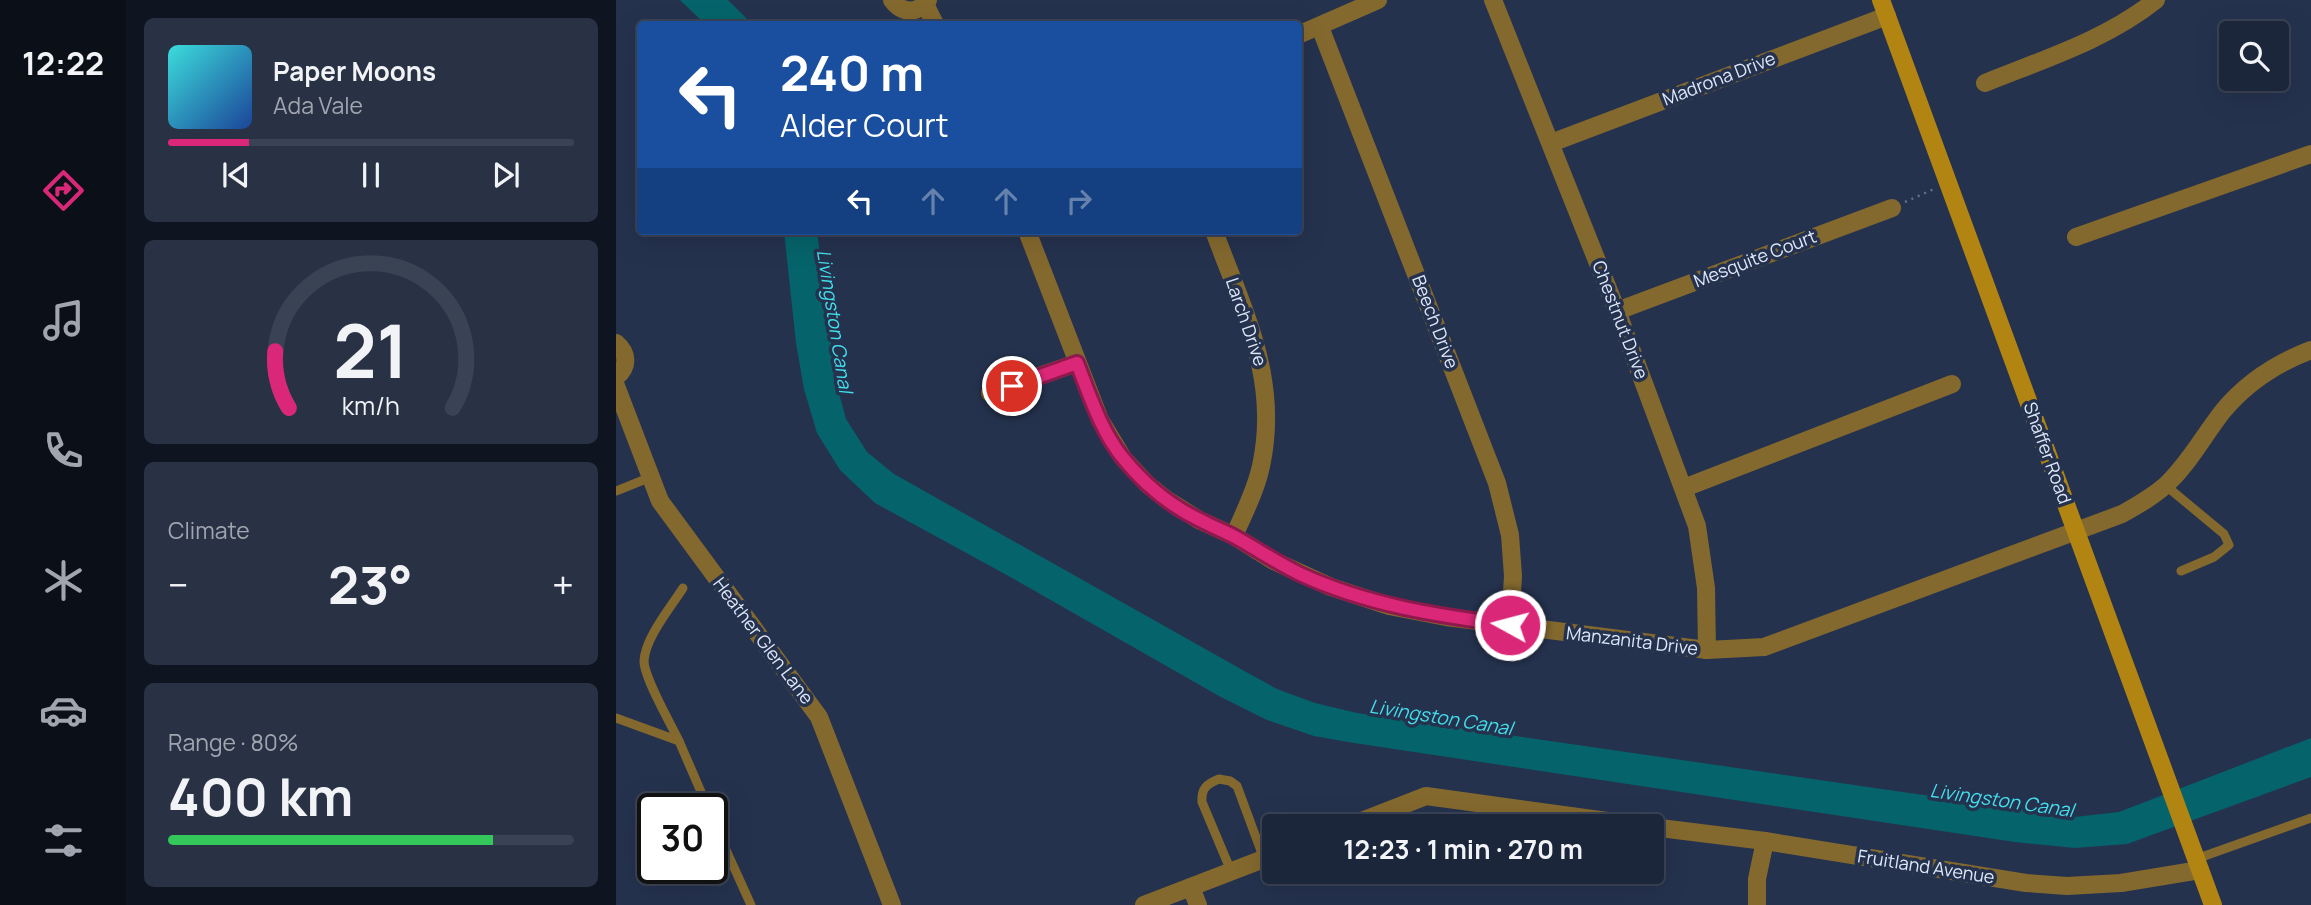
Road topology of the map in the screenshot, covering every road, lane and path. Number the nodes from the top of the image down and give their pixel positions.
1 (892, 0) edge
2 (1378, 0) edge
3 (1493, 0) edge
4 (2156, 0) edge
5 (927, 2) edge
6 (1884, 8) edge
7 (934, 21) edge
8 (1320, 26) junction
9 (1302, 33) edge
10 (1985, 83) dead end
11 (1551, 143) junction
12 (2311, 154) edge
13 (1948, 183) junction
14 (1892, 208) joint
15 (1029, 235) edge
16 (1215, 235) edge
17 (2076, 237) dead end
18 (1617, 311) junction
19 (616, 343) edge
20 (2311, 350) edge
21 (1077, 363) junction
22 (616, 377) edge
23 (1952, 384) dead end
24 (616, 386) edge
25 (990, 394) dead end
26 (651, 477) junction
27 (2165, 485) junction
28 (1684, 488) junction
29 (616, 491) edge
30 (2076, 531) junction
31 (1234, 536) junction
32 (2181, 571) dead end
33 (683, 589) dead end
34 (1510, 625) junction
35 (1707, 650) junction
36 (616, 718) edge
37 (679, 741) junction
38 (702, 793) edge
39 (1380, 814) edge
40 (1557, 814) edge
41 (2311, 818) edge
42 (1664, 828) edge
43 (1262, 841) edge
44 (1765, 841) junction
45 (728, 854) edge
46 (1262, 860) edge
47 (2198, 864) junction
48 (1231, 871) junction
49 (1191, 887) junction
50 (751, 905) edge
51 (892, 905) edge
52 (1144, 905) edge
53 (1198, 905) edge
54 (1757, 905) edge
55 (2213, 905) edge

1 - 5 street
2 - 8 street
3 - 11 street, Chestnut Drive
4 - 10 street
5 - 7 street
6 - 11 street, Madrona Drive
6 - 13 main road, Shaffer Road
8 - 9 street
8 - 34 street, Beech Drive
11 - 18 street, Chestnut Drive
12 - 17 street
13 - 14 path
13 - 30 main road, Shaffer Road
14 - 18 street, Mesquite Court
15 - 21 street, Manzanita Drive
16 - 31 street, Larch Drive
18 - 28 street, Chestnut Drive
19 - 22 street
20 - 27 street, Manzanita Drive
21 - 25 street
21 - 31 street, Manzanita Drive
23 - 28 street
24 - 26 street, Heather Glen Lane
26 - 29 lane
26 - 51 street, Heather Glen Lane
27 - 30 street, Manzanita Drive
27 - 32 lane
28 - 35 street, Chestnut Drive
30 - 35 street, Manzanita Drive
30 - 47 main road, Shaffer Road
31 - 34 street, Manzanita Drive
33 - 37 lane
34 - 35 street, Manzanita Drive
36 - 37 lane
37 - 38 lane
39 - 40 street
41 - 47 lane
42 - 44 street, Fruitland Avenue
43 - 48 lane
44 - 47 street, Fruitland Avenue
44 - 54 street
45 - 50 lane
46 - 48 street
47 - 55 main road, Shaffer Road
48 - 49 street
49 - 52 street
49 - 53 street

